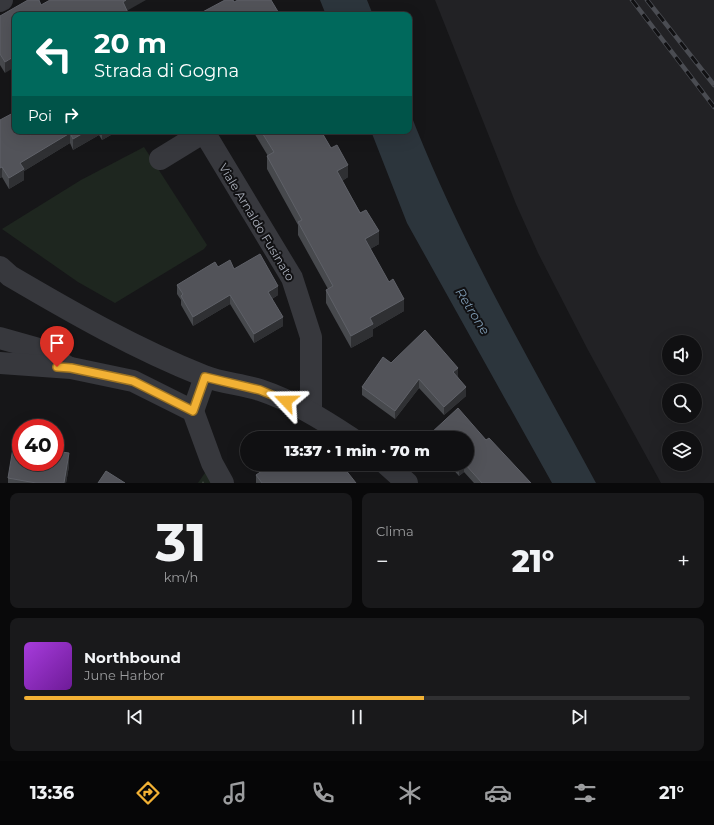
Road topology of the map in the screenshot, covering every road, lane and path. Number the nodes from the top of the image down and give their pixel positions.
1 (201, 134) edge
2 (205, 134) edge
3 (160, 159) dead end
4 (3, 276) edge
5 (0, 338) edge
6 (0, 363) edge
7 (71, 368) junction
8 (205, 377) junction
9 (193, 411) junction
10 (312, 412) junction
11 (340, 431) edge
12 (394, 471) edge
13 (223, 483) edge
14 (407, 483) edge

1 - 3 street, Viale Arnaldo Fusinato
2 - 10 street, Viale Arnaldo Fusinato
4 - 8 street
5 - 7 street
6 - 7 street
7 - 9 street
8 - 9 street
8 - 10 street
9 - 13 street
10 - 11 street
12 - 14 street

